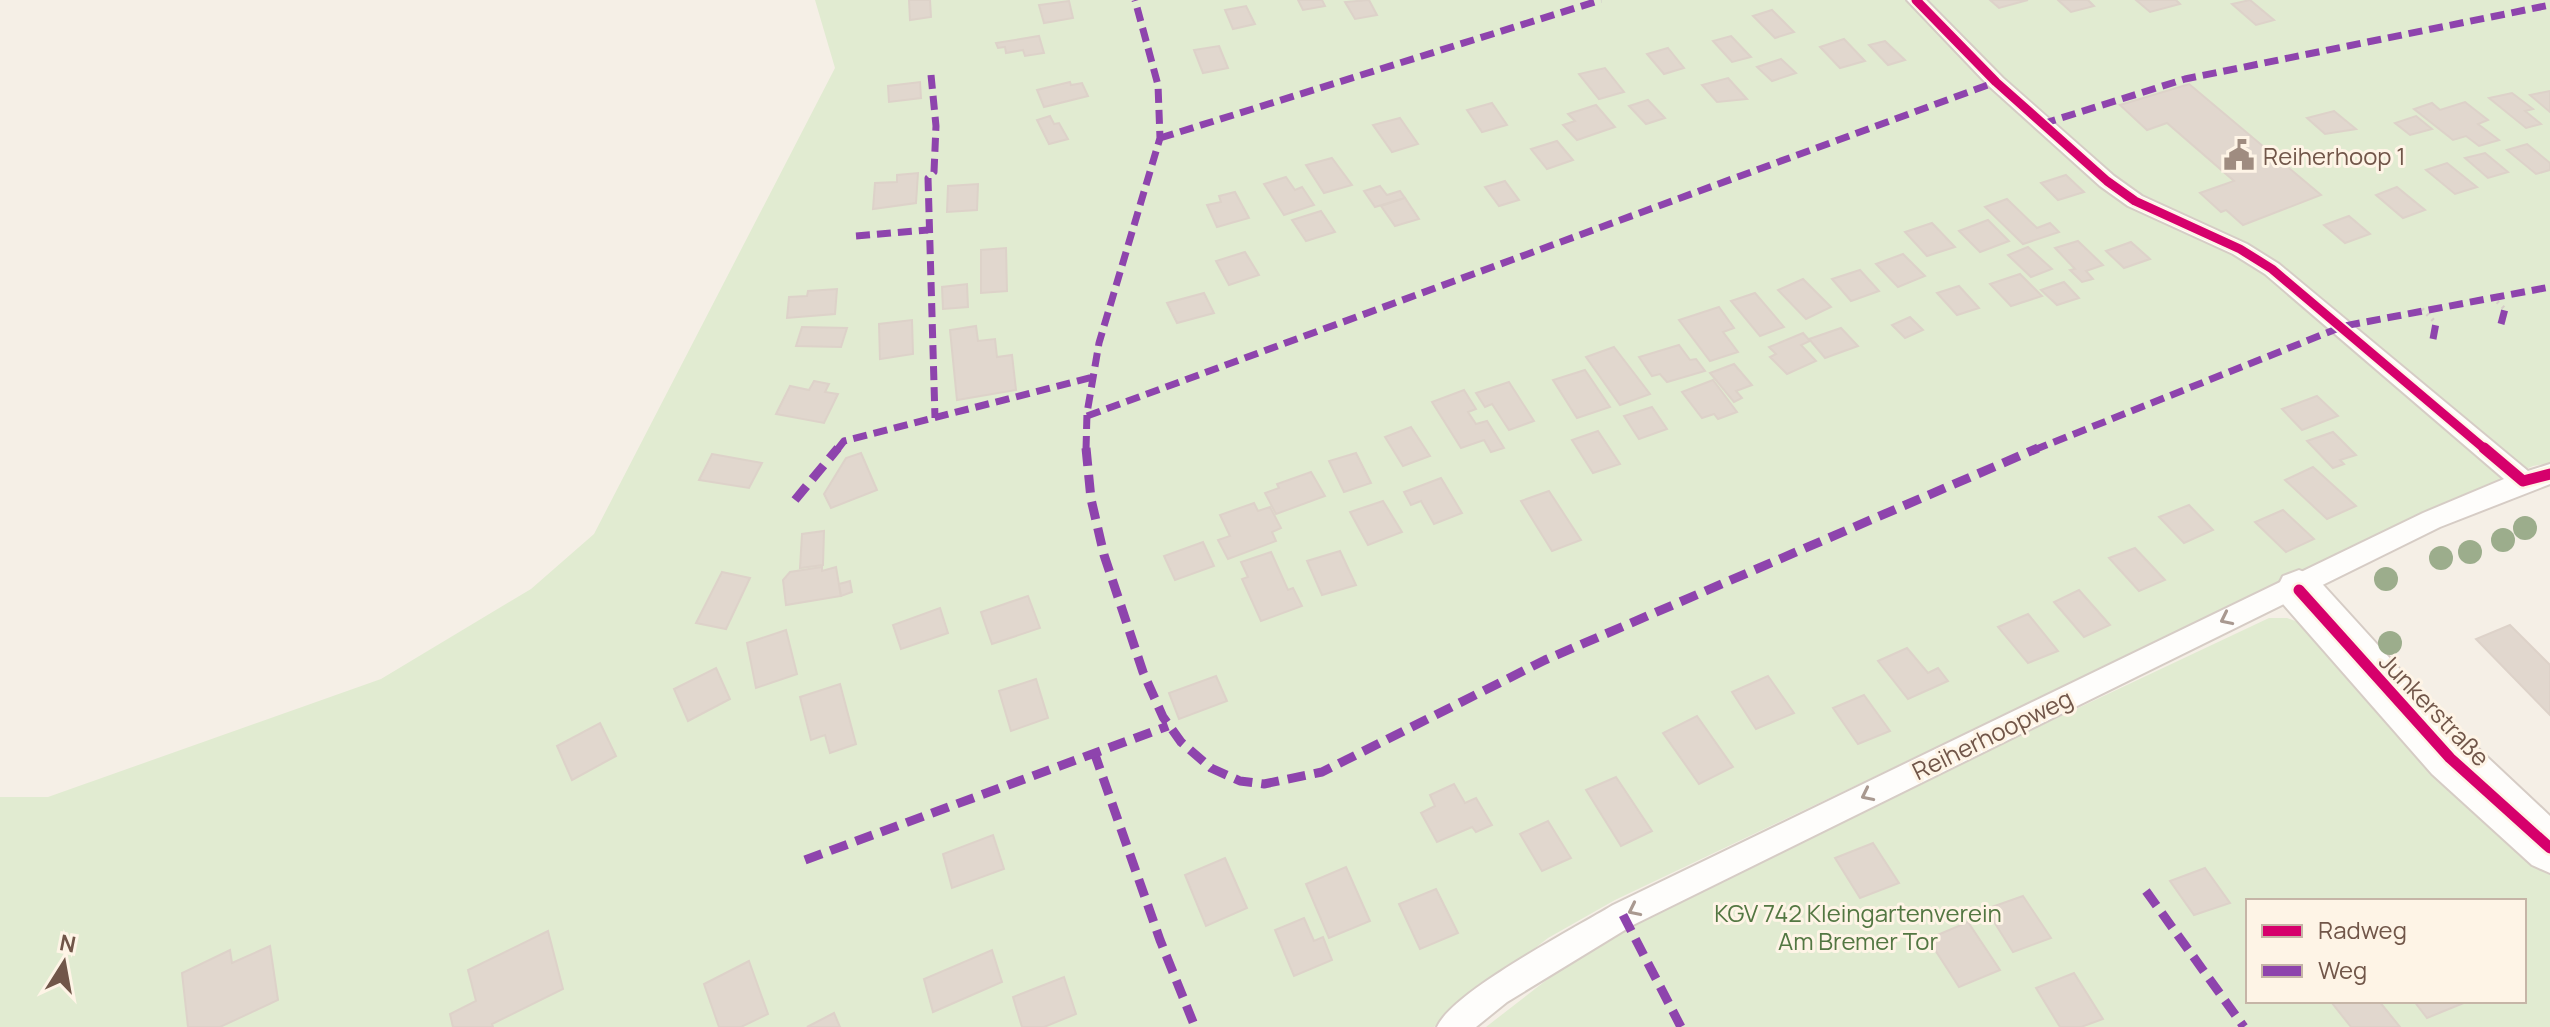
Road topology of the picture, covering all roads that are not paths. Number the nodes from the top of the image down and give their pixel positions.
1 (1916, 0) edge
2 (2550, 474) edge
3 (2523, 481) junction
4 (2299, 590) junction
5 (2550, 848) edge
6 (1452, 1027) edge

1 - 3 lane
2 - 3 lane, Reiherhoopweg
3 - 4 lane, Reiherhoopweg
4 - 5 street, Junkerstraße
4 -> 6 lane, Reiherhoopweg

